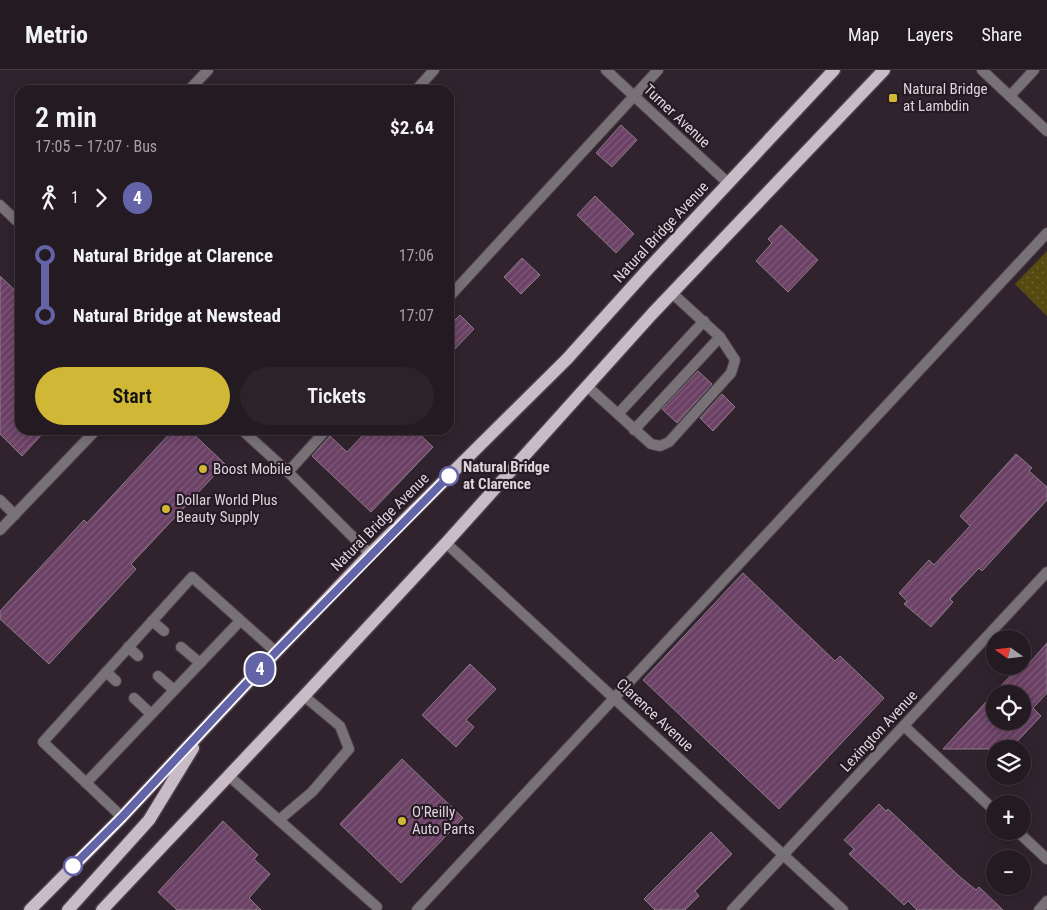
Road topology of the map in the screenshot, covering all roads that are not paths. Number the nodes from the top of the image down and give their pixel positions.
1 (208, 70) edge
2 (434, 70) edge
3 (606, 70) edge
4 (658, 70) edge
5 (834, 70) edge
6 (884, 70) edge
7 (982, 70) edge
8 (1030, 72) edge
9 (194, 85) edge
10 (420, 85) edge
11 (633, 96) junction
12 (1010, 96) junction
13 (1047, 131) edge
14 (728, 183) junction
15 (0, 205) edge
16 (15, 219) edge
17 (1047, 233) edge
18 (454, 292) edge
19 (672, 293) junction
20 (704, 321) junction
21 (720, 337) junction
22 (588, 387) junction
23 (618, 414) junction
24 (634, 430) junction
25 (91, 435) edge
26 (247, 435) edge
27 (321, 435) edge
28 (288, 472) junction
29 (0, 500) edge
30 (15, 515) junction
31 (0, 530) edge
32 (446, 543) junction
33 (370, 554) junction
34 (1047, 572) edge
35 (152, 621) junction
36 (240, 621) junction
37 (164, 631) dead end
38 (128, 647) junction
39 (182, 647) dead end
40 (276, 652) junction
41 (138, 656) dead end
42 (200, 663) junction
43 (106, 672) junction
44 (158, 676) dead end
45 (116, 681) dead end
46 (174, 690) junction
47 (304, 696) junction
48 (134, 698) dead end
49 (616, 698) junction
50 (152, 714) junction
51 (904, 726) junction
52 (206, 727) junction
53 (229, 776) junction
54 (86, 783) junction
55 (986, 803) edge
56 (122, 817) junction
57 (279, 820) junction
58 (1027, 840) edge
59 (784, 855) junction
60 (1047, 859) edge
61 (1047, 901) edge
62 (377, 907) dead end
63 (30, 910) edge
64 (68, 910) edge
65 (102, 910) edge
66 (417, 910) edge
67 (732, 910) edge
68 (843, 910) edge
69 (1039, 910) edge

1 - 9 street
2 - 10 street
3 - 11 street, Turner Avenue
4 - 11 street
5 - 14 main road, Natural Bridge Avenue
6 - 19 main road
7 - 12 street
8 - 12 street
11 - 14 street, Turner Avenue
11 - 18 street
12 - 13 street
14 - 33 main road, Natural Bridge Avenue
15 - 16 street
17 - 49 street
19 - 20 street
19 - 22 main road
20 - 21 street
20 - 23 street
21 - 24 street
21 - 24 street
22 - 23 street
22 - 32 main road
23 - 24 street
25 - 30 street
26 - 28 street
27 - 28 street
28 - 33 street
29 - 30 street
30 - 31 street
32 - 47 main road
32 - 49 street, Clarence Avenue
33 - 40 main road, Natural Bridge Avenue
34 - 51 street, Lexington Avenue
35 - 36 street
35 - 37 street
35 - 38 street
36 - 40 street
36 - 42 street
38 - 41 street
38 - 43 street
39 - 42 street
40 - 52 main road, Natural Bridge Avenue
42 - 46 street
43 - 45 street
43 - 54 street
44 - 46 street
46 - 50 street
47 - 53 main road
47 - 57 street
48 - 50 street
49 - 59 street, Clarence Avenue
49 - 66 street
50 - 54 street
51 - 55 street
51 - 59 street, Lexington Avenue
52 - 56 main road, Natural Bridge Avenue
52 - 64 main road
53 - 57 street
53 - 65 main road
54 - 56 street
56 - 63 main road, Natural Bridge Avenue
57 - 62 street
58 - 60 street
59 - 67 street, Lexington Avenue
59 - 68 street, Clarence Avenue
61 - 69 street

